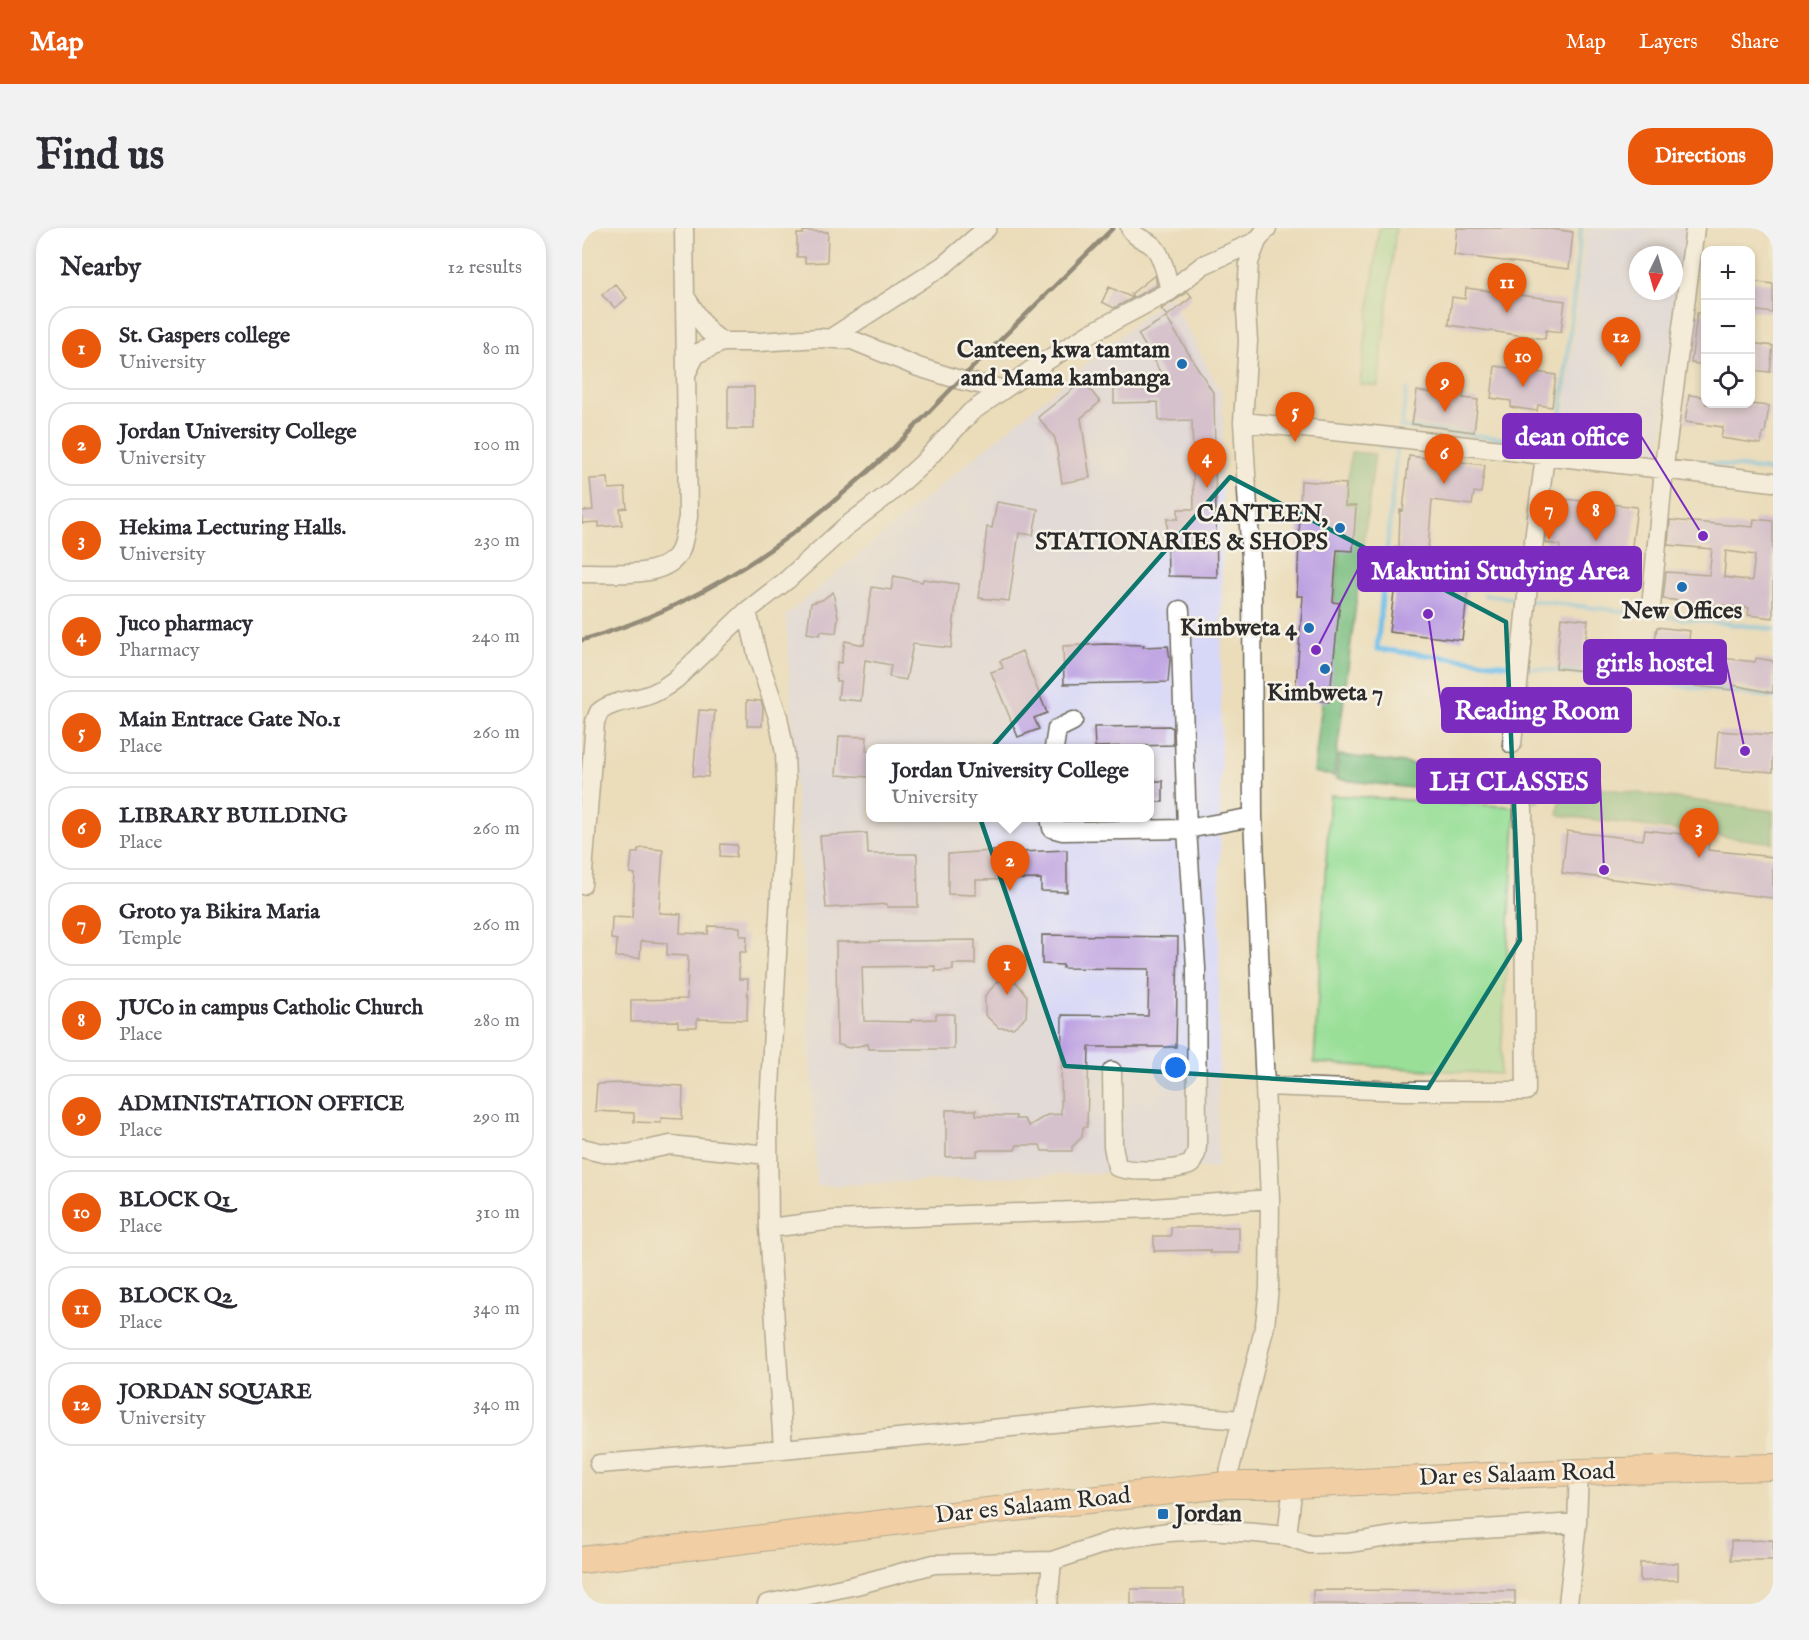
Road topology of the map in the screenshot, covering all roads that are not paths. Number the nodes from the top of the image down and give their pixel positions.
1 (684, 228) edge
2 (987, 228) edge
3 (1130, 228) edge
4 (1695, 228) edge
5 (1262, 234) edge
6 (1170, 291) junction
7 (686, 298) junction
8 (831, 338) junction
9 (722, 342) junction
10 (685, 376) junction
11 (1002, 389) junction
12 (1243, 422) junction
13 (1545, 456) junction
14 (1664, 470) junction
15 (1773, 482) edge
16 (582, 573) edge
17 (1651, 607) dead end
18 (1180, 610) dead end
19 (747, 611) junction
20 (1073, 722) dead end
21 (1055, 744) edge
22 (1512, 744) dead end
23 (1523, 808) dead end
24 (1253, 817) junction
25 (1051, 822) edge
26 (1186, 829) junction
27 (582, 885) edge
28 (1112, 1071) dead end
29 (1265, 1086) junction
30 (582, 1148) edge
31 (768, 1155) junction
32 (1270, 1199) junction
33 (769, 1228) junction
34 (1241, 1420) junction
35 (783, 1449) junction
36 (599, 1464) dead end
37 (1773, 1467) edge
38 (1580, 1472) junction
39 (1226, 1485) junction
40 (1293, 1485) junction
41 (1577, 1523) junction
42 (1287, 1536) junction
43 (583, 1555) edge
44 (1052, 1561) junction
45 (768, 1604) edge
46 (1048, 1604) edge
47 (1568, 1604) edge

1 - 7 street
2 - 8 street
3 - 6 street
4 - 14 street
5 - 6 street
5 - 12 street
6 - 11 street
7 - 9 street
7 - 10 street
8 - 9 street
8 - 11 street
9 - 10 street
10 - 16 street
11 - 19 street
12 - 13 street
12 - 24 street
13 - 14 street
13 - 22 street
14 - 15 street
14 - 17 street
18 - 26 street
19 - 27 street
19 - 31 street
20 - 21 street
23 - 29 street
24 - 26 street
24 - 29 street
25 - 26 street
26 - 28 street
29 - 32 street
30 - 31 street
31 - 33 street
32 - 33 street
32 - 34 street
33 - 35 street
34 - 35 street
34 - 39 street
35 - 36 street
37 - 38 highway, Dar es Salaam Road
38 - 40 highway, Dar es Salaam Road
38 - 41 street
39 - 40 highway, Dar es Salaam Road
39 - 43 highway, Dar es Salaam Road
40 - 42 street
41 - 42 street
41 - 47 street
42 - 44 street
44 - 45 street
44 - 46 street

